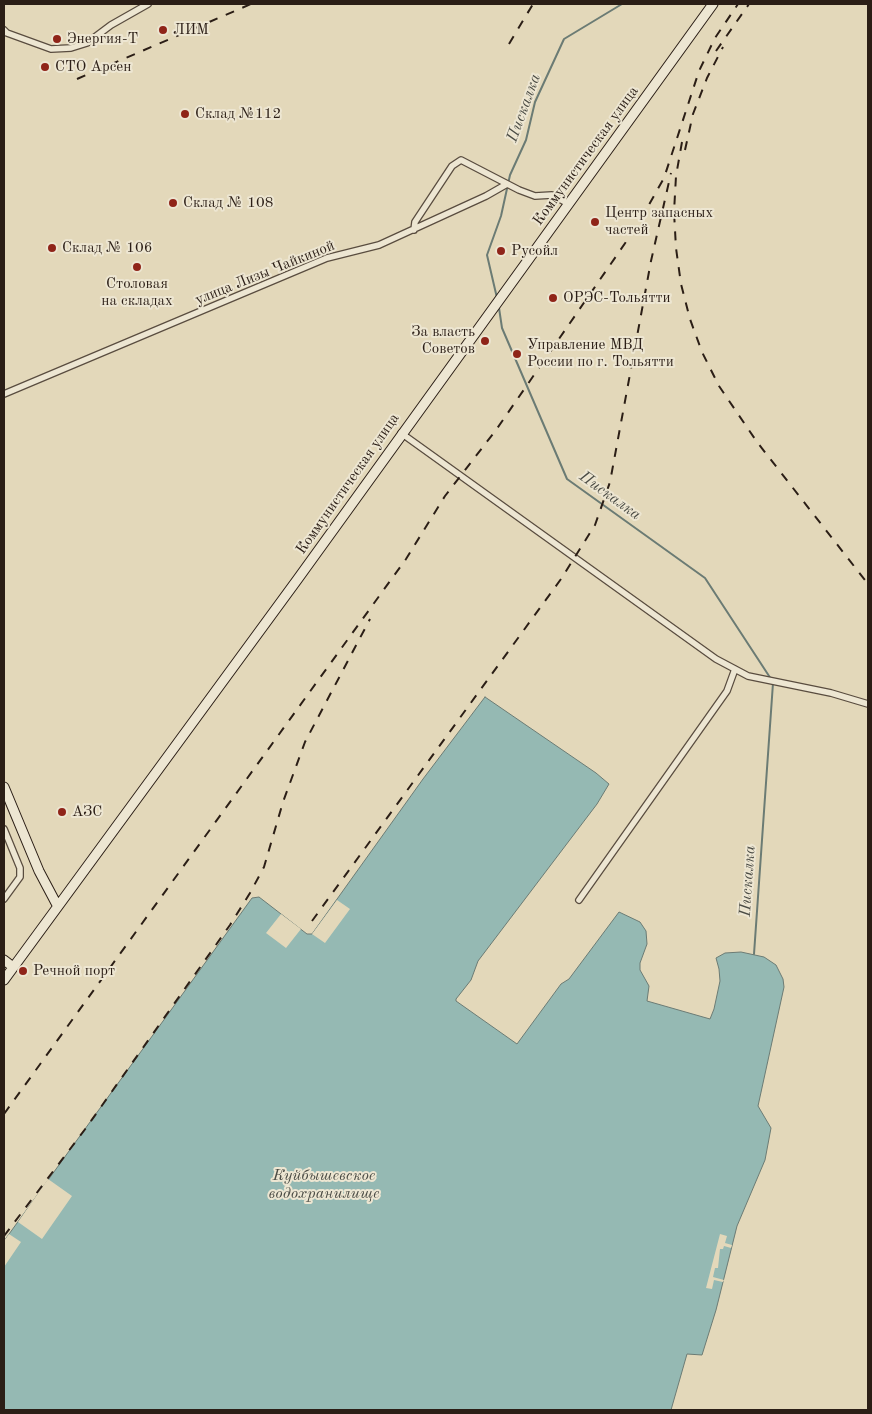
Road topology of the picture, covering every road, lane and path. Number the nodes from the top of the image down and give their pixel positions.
1 (148, 4) edge
2 (713, 4) edge
3 (4, 30) edge
4 (507, 184) junction
5 (569, 204) junction
6 (414, 230) junction
7 (4, 394) edge
8 (401, 433) junction
9 (734, 669) junction
10 (868, 704) edge
11 (4, 787) edge
12 (4, 829) edge
13 (4, 899) edge
14 (579, 900) dead end
15 (57, 905) junction
16 (4, 960) edge
17 (13, 967) junction
18 (4, 980) edge

1 - 3 street
2 - 5 main road, Коммунистическая улица
4 - 5 street
4 - 6 street, улица Лизы Чайкиной
4 - 6 street
5 - 8 main road, Коммунистическая улица
6 - 7 street, улица Лизы Чайкиной
8 - 9 street
8 - 15 main road, Коммунистическая улица
9 - 10 street
9 - 14 street
11 - 15 main road
12 - 13 street
15 - 17 main road, Коммунистическая улица
16 - 17 main road
17 - 18 main road, Коммунистическая улица

